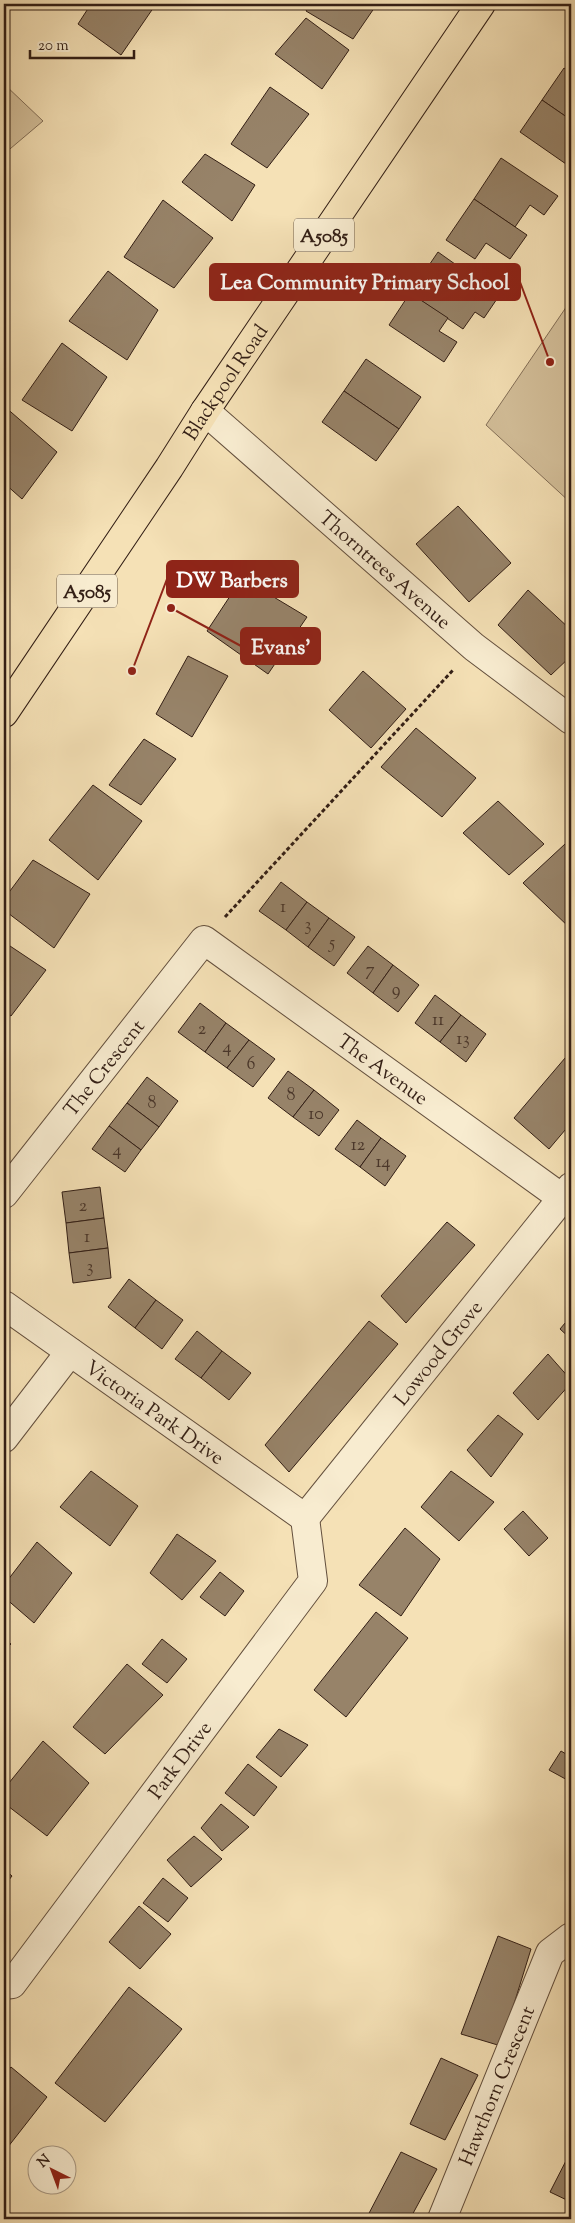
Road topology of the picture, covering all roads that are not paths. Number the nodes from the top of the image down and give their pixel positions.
1 (481, 4) edge
2 (205, 412) junction
3 (4, 713) edge
4 (571, 720) edge
5 (204, 940) joint
6 (567, 1193) edge
7 (4, 1194) edge
8 (4, 1305) edge
9 (70, 1352) junction
10 (4, 1438) edge
11 (305, 1518) junction
12 (561, 1945) edge
13 (4, 1985) edge
14 (442, 2219) edge

1 - 2 highway, Blackpool Road / A5085
2 - 3 highway, Blackpool Road / A5085
2 - 4 street, Thorntrees Avenue
5 - 6 street, The Avenue
5 - 7 street, The Crescent
6 - 11 street, Lowood Grove
8 - 9 street, Victoria Park Drive
9 - 10 street
9 - 11 street, Victoria Park Drive
11 - 13 street, Park Drive
12 - 14 street, Hawthorn Crescent

